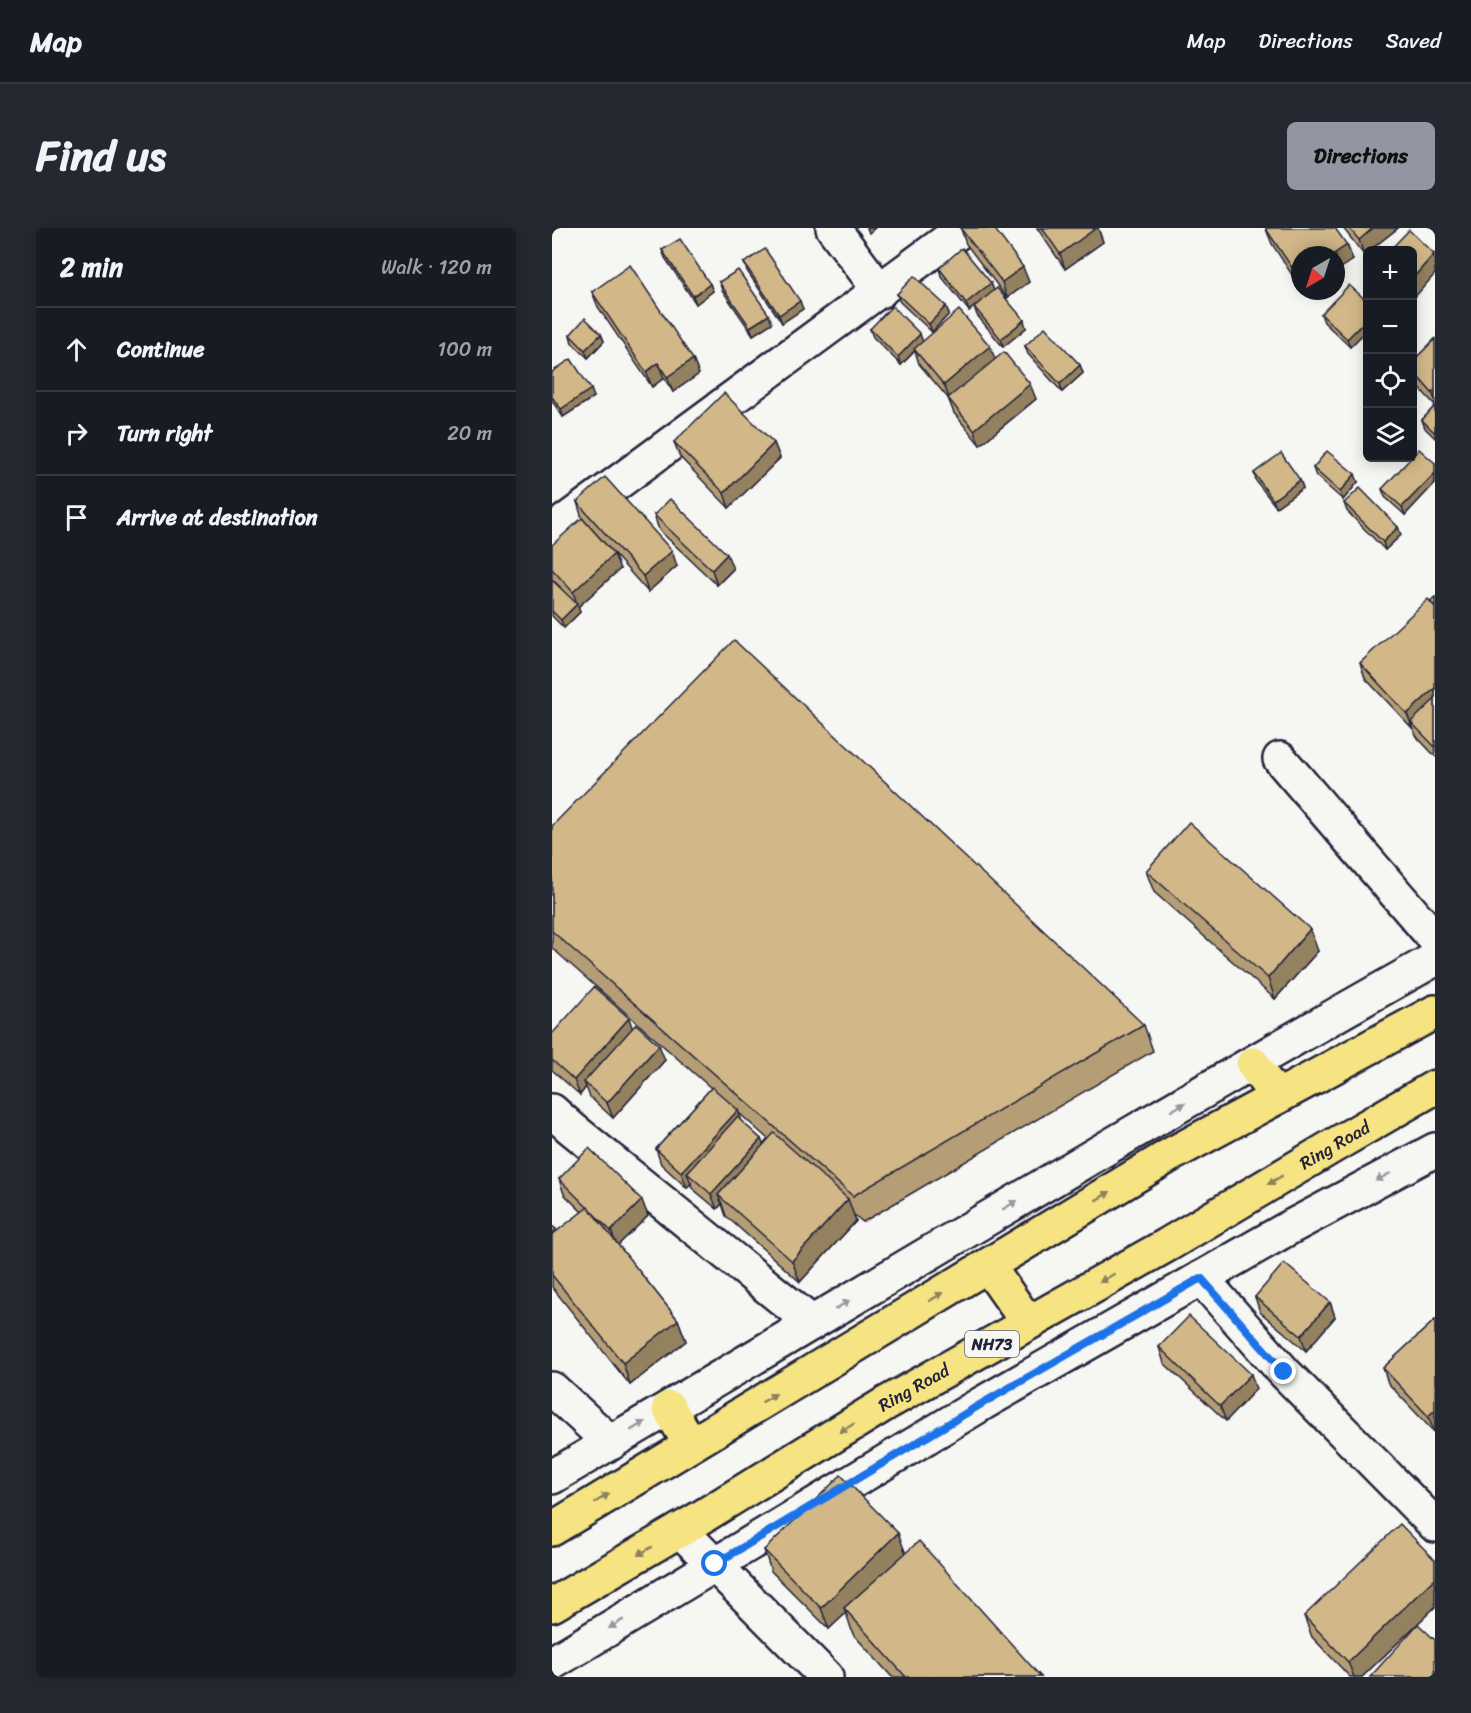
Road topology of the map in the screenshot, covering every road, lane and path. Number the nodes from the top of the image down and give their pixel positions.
1 (833, 228) edge
2 (964, 228) edge
3 (880, 291) junction
4 (552, 531) edge
5 (1280, 759) dead end
6 (1435, 939) edge
7 (1435, 959) edge
8 (1435, 1012) edge
9 (1253, 1064) junction
10 (1435, 1087) edge
11 (1277, 1097) junction
12 (552, 1111) edge
13 (1435, 1150) edge
14 (988, 1266) junction
15 (1201, 1278) junction
16 (812, 1323) junction
17 (1028, 1323) junction
18 (552, 1389) edge
19 (669, 1408) junction
20 (610, 1443) junction
21 (690, 1444) junction
22 (552, 1478) edge
23 (1435, 1525) edge
24 (552, 1529) edge
25 (680, 1530) junction
26 (715, 1564) junction
27 (552, 1605) edge
28 (552, 1663) edge
29 (826, 1677) edge

1 - 3 street
2 - 3 street
3 - 4 street
5 - 6 street
7 - 9 street
8 - 11 highway
9 - 11 highway
16 -> 9 street
10 -> 17 highway, Ring Road / NH73
14 -> 11 highway
12 - 16 street
13 -> 15 street
14 - 17 highway
21 -> 14 highway
15 - 23 street
15 - 26 street
16 - 19 street
17 -> 25 highway, Ring Road / NH73
18 - 20 street
20 -> 19 street
19 - 21 highway
20 - 22 street
24 -> 21 highway
25 - 26 street
25 -> 27 highway, Ring Road / NH73
26 -> 28 street
26 - 29 street

